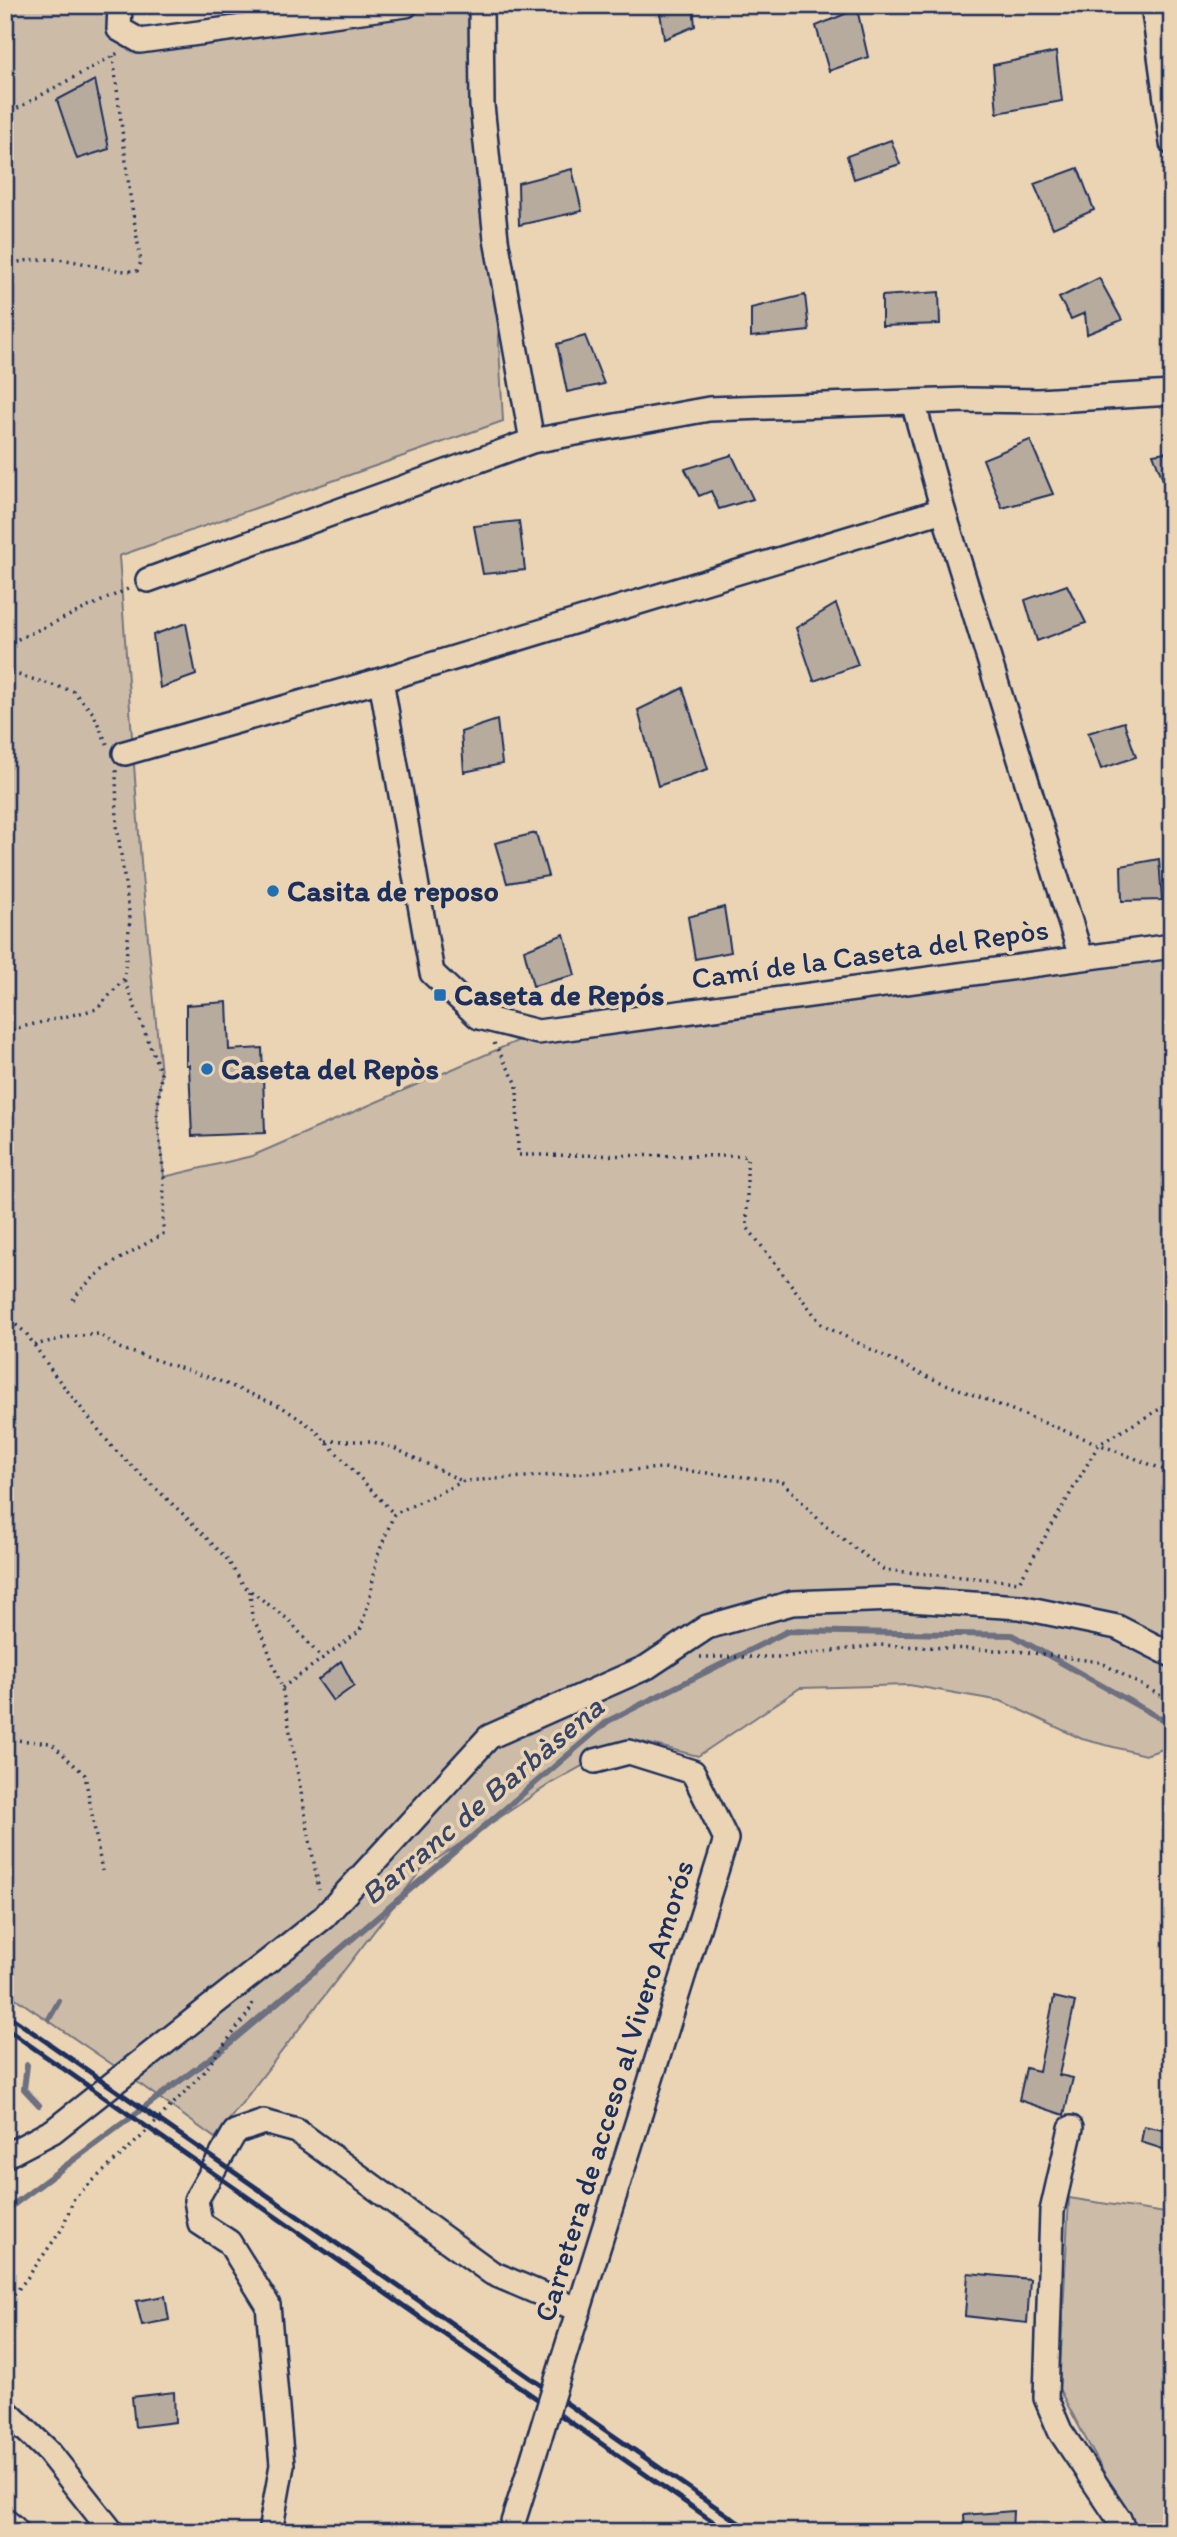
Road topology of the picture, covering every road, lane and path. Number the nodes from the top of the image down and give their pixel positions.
1 (120, 5) edge
2 (406, 5) edge
3 (481, 5) edge
4 (1153, 5) edge
5 (140, 41) junction
6 (113, 56) junction
7 (5, 115) edge
8 (1172, 143) edge
9 (5, 265) edge
10 (1172, 394) edge
11 (913, 402) junction
12 (532, 441) junction
13 (943, 510) junction
14 (148, 580) joint
15 (5, 645) edge
16 (5, 671) edge
17 (381, 680) junction
18 (120, 758) junction
19 (1172, 946) edge
20 (1082, 957) junction
21 (124, 978) junction
22 (479, 1017) junction
23 (5, 1031) edge
24 (73, 1300) dead end
25 (5, 1316) edge
26 (34, 1345) junction
27 (1172, 1402) edge
28 (326, 1441) junction
29 (1099, 1444) junction
30 (1172, 1473) edge
31 (464, 1481) junction
32 (394, 1514) junction
33 (250, 1591) junction
34 (1172, 1655) edge
35 (699, 1657) dead end
36 (322, 1659) junction
37 (282, 1688) junction
38 (1172, 1702) edge
39 (5, 1738) edge
40 (595, 1761) dead end
41 (102, 1871) dead end
42 (324, 1917) junction
43 (254, 2000) dead end
44 (1071, 2128) dead end
45 (5, 2156) edge
46 (5, 2305) edge
47 (579, 2310) junction
48 (5, 2410) edge
49 (5, 2527) edge
50 (11, 2532) edge
51 (112, 2532) edge
52 (270, 2532) edge
53 (510, 2532) edge
54 (1124, 2532) edge

1 - 5 street
2 - 5 street
3 - 12 street
4 - 8 street
5 - 6 path
6 - 7 path
6 - 9 path
10 - 11 street
11 - 12 street
11 - 13 street
12 - 14 street
13 - 17 street
13 - 20 street
14 - 15 path
16 - 18 path
17 - 18 street
17 - 22 street, Camí de la Caseta del Repòs
18 - 21 path
19 - 20 street, Camí de la Caseta del Repòs
20 - 22 street, Camí de la Caseta del Repòs
21 - 23 path
21 - 24 path
22 - 29 path
25 - 26 path
26 - 28 path
26 - 33 path
27 - 29 path
28 - 31 path
28 - 32 path
29 - 30 path
29 - 31 path
31 - 32 path
32 - 36 path
33 - 36 path
33 - 37 path
34 - 42 street
35 - 38 path
36 - 37 path
37 - 42 path
39 - 41 path
40 - 47 street, Carretera de acceso al Vivero Amorós
42 - 45 street
43 - 46 path
44 - 54 street
47 - 52 street
47 - 53 street, Carretera de acceso al Vivero Amorós, bridge
48 - 51 street
49 - 50 highway

